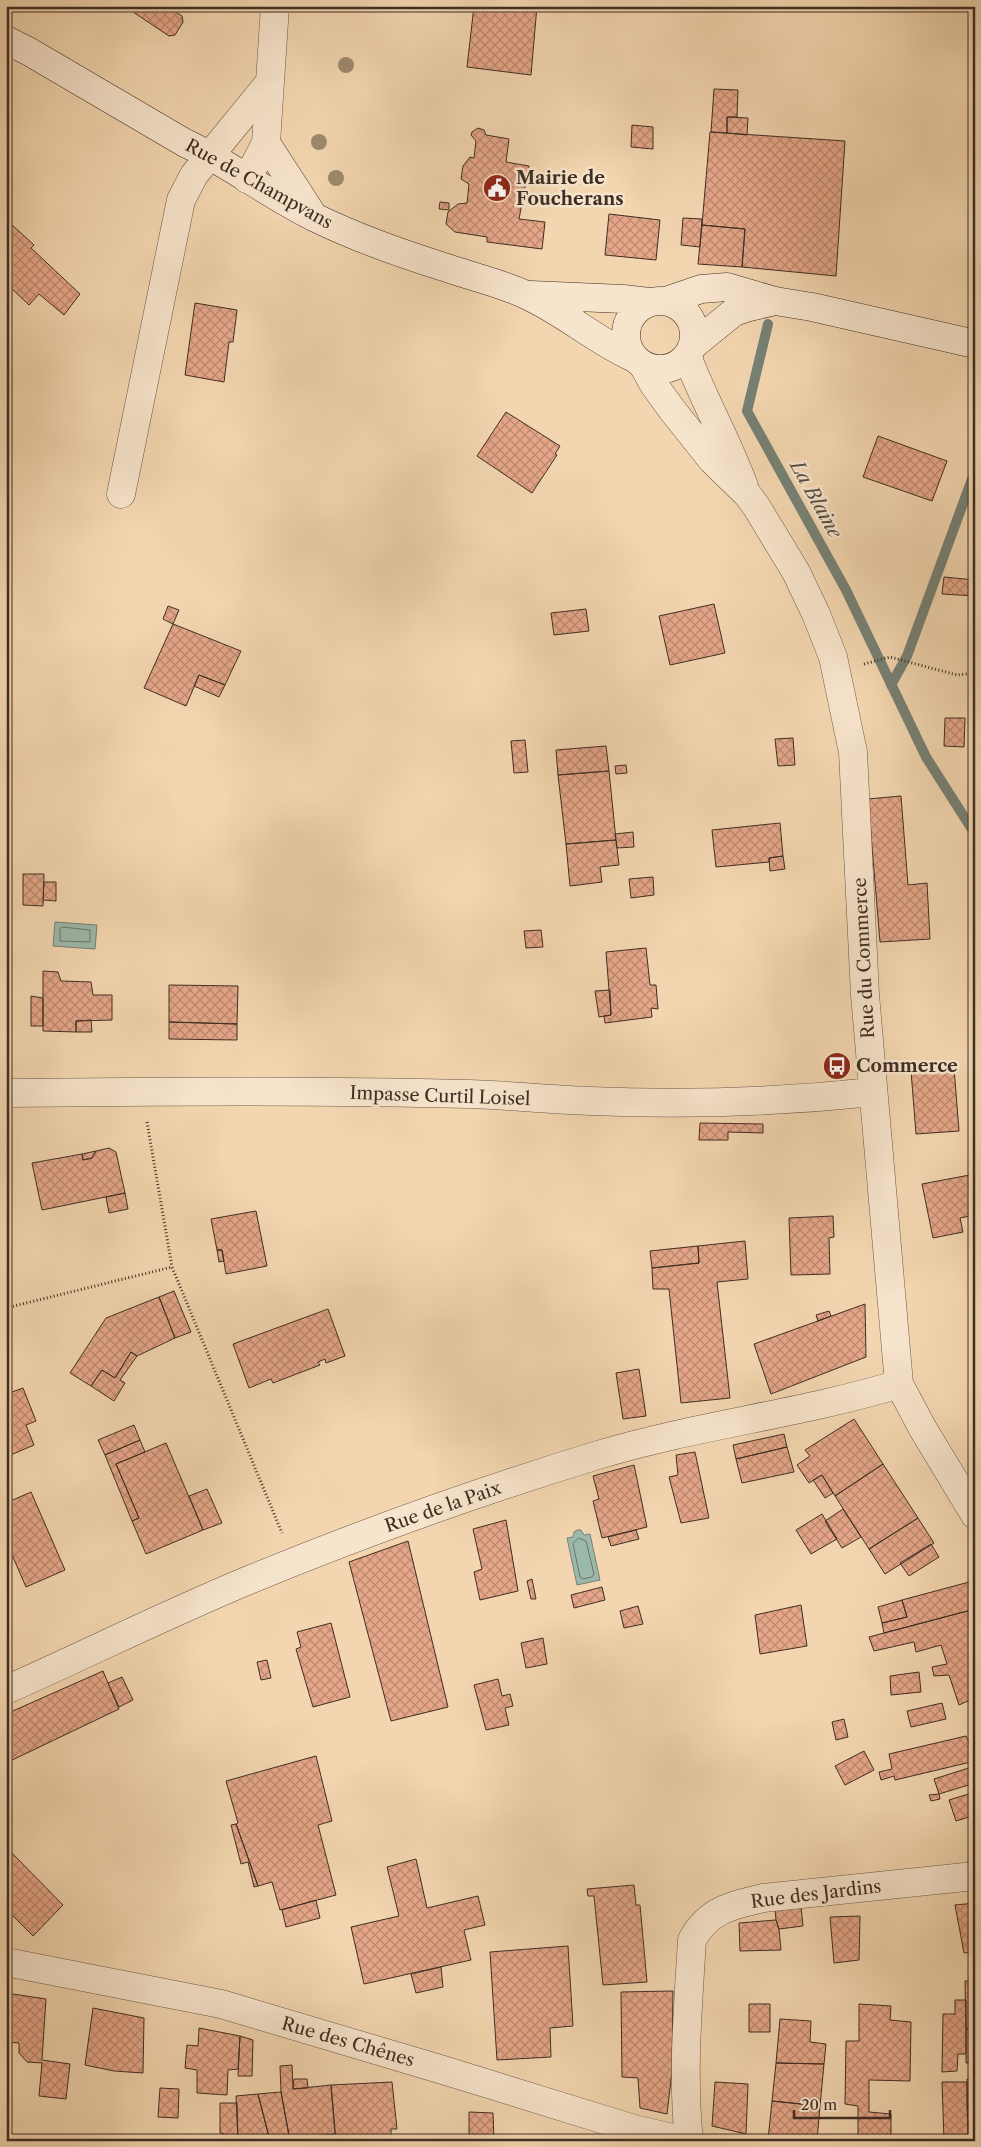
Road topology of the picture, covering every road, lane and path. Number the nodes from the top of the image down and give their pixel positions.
1 (275, 6) edge
2 (6, 40) edge
3 (269, 83) junction
4 (266, 143) junction
5 (210, 155) junction
6 (247, 179) junction
7 (314, 217) junction
8 (527, 295) junction
9 (775, 301) junction
10 (658, 302) junction
11 (975, 344) edge
12 (689, 351) junction
13 (639, 362) junction
14 (122, 494) dead end
15 (747, 494) junction
16 (859, 669) dead end
17 (975, 673) edge
18 (142, 1092) junction
19 (873, 1092) junction
20 (6, 1093) edge
21 (172, 1267) junction
22 (6, 1308) edge
23 (899, 1384) junction
24 (975, 1516) edge
25 (284, 1538) dead end
26 (6, 1690) edge
27 (975, 1876) edge
28 (6, 1962) edge
29 (685, 2141) edge
30 (689, 2141) edge

1 - 3 street
2 - 5 street, Rue de Champvans
3 - 4 street
3 - 5 street
4 - 6 street
4 - 7 street
5 - 6 street, Rue de Champvans
5 - 14 street
6 - 7 street, Rue de Champvans
7 - 8 street, Rue de Champvans
8 - 10 street, Rue de Champvans
8 - 13 street, Rue de Champvans
9 - 10 street
9 - 11 street
9 - 12 street
10 - 12 street
10 - 13 street
12 - 13 street
12 - 15 street, Rue du Commerce
13 - 15 street, Rue du Commerce
15 - 19 street, Rue du Commerce
16 - 17 path
18 - 19 street, Impasse Curtil Loisel
18 - 20 street, Impasse Curtil Loisel
18 - 21 path
19 - 23 street, Rue du Commerce
21 - 22 path
21 - 25 path
23 - 24 street, Rue du Commerce
23 - 26 street, Rue de la Paix
27 - 30 street, Rue des Jardins
28 - 29 street, Rue des Chênes

